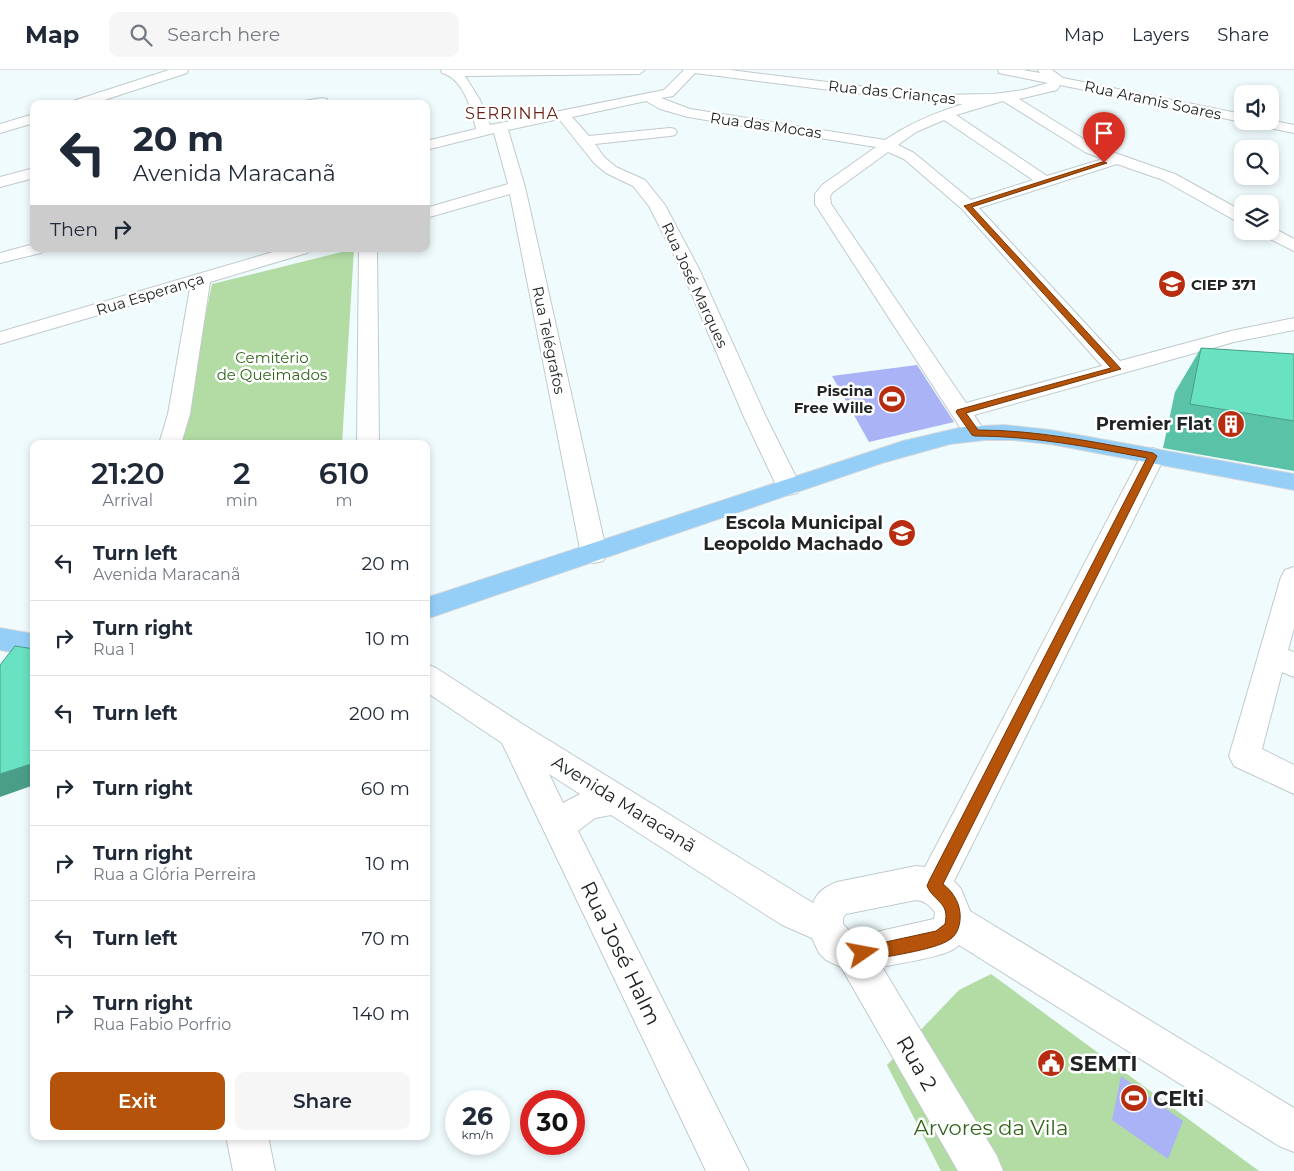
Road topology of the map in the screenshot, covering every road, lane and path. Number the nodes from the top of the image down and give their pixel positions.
1 (182, 70) edge
2 (639, 70) edge
3 (691, 70) edge
4 (698, 70) edge
5 (1004, 70) edge
6 (1044, 70) edge
7 (451, 71) edge
8 (751, 76) junction
9 (1058, 80) junction
10 (668, 93) junction
11 (648, 97) junction
12 (1000, 97) junction
13 (90, 100) edge
14 (945, 114) junction
15 (563, 115) junction
16 (1234, 116) edge
17 (30, 119) edge
18 (1279, 126) edge
19 (0, 129) edge
20 (492, 129) junction
21 (1294, 129) edge
22 (670, 132) dead end
23 (585, 141) junction
24 (430, 145) edge
25 (886, 145) junction
26 (1118, 159) junction
27 (30, 174) edge
28 (0, 182) edge
29 (1046, 182) junction
30 (517, 187) junction
31 (968, 206) junction
32 (430, 211) edge
33 (1234, 213) edge
34 (1279, 236) edge
35 (1292, 242) edge
36 (30, 250) edge
37 (291, 252) edge
38 (368, 252) edge
39 (0, 258) edge
40 (201, 278) junction
41 (1294, 324) edge
42 (0, 338) edge
43 (1116, 369) junction
44 (960, 412) junction
45 (975, 433) junction
46 (171, 440) edge
47 (368, 440) edge
48 (1153, 456) junction
49 (1294, 482) edge
50 (789, 487) junction
51 (594, 554) junction
52 (1294, 577) edge
53 (430, 609) edge
54 (0, 639) edge
55 (30, 644) edge
56 (1283, 660) edge
57 (430, 679) edge
58 (513, 734) junction
59 (1294, 780) edge
60 (616, 799) junction
61 (560, 828) junction
62 (934, 886) junction
63 (954, 921) junction
64 (825, 926) junction
65 (853, 954) junction
66 (1294, 1132) edge
67 (248, 1140) edge
68 (254, 1171) edge
69 (728, 1171) edge
70 (982, 1171) edge

1 - 13 street
2 - 7 street
3 - 10 street
4 - 8 street, Rua das Crianças
5 - 9 street, Rua Aramis Soares
6 - 9 street
7 - 20 street, Rua Telégrafos
8 - 10 street
8 - 12 street, Rua das Crianças
9 - 12 street, Rua das Crianças
9 - 16 street, Rua Aramis Soares
10 - 11 street
11 - 15 street
11 - 25 street, Rua das Mocas
12 - 14 street
12 - 26 street
14 - 25 street
14 - 29 street
15 - 20 street
15 - 23 street, Rua José Marques
17 - 19 street
18 - 21 street
20 - 24 street
20 - 30 street, Rua Telégrafos
22 - 23 street
23 - 50 street, Rua José Marques
25 - 31 street, Rua das Mocas
25 - 44 street
26 - 29 street
26 - 33 street
27 - 28 street
29 - 31 street
30 - 32 street
30 - 51 street, Rua Telégrafos
31 - 43 street, Rua das Mocas
34 - 35 street
36 - 39 street
37 - 40 street, Rua Esperança
38 - 47 street
40 - 42 street, Rua Esperança
40 - 46 street
41 - 43 street
43 - 44 street
44 - 45 street
45 - 48 main road
45 - 50 main road
48 - 49 main road
48 - 62 street
50 - 51 main road
51 - 53 main road
52 - 56 street
54 - 55 main road
56 - 59 street
57 - 58 street, Avenida Maracanã
58 - 60 street, Avenida Maracanã
58 - 61 street, Rua José Halm
60 - 61 street
60 - 64 street, Avenida Maracanã
61 - 69 street, Rua José Halm
62 - 63 street
62 - 64 street
63 - 65 street
63 - 66 street
64 - 65 street
65 - 70 street, Rua 2
67 - 68 street

